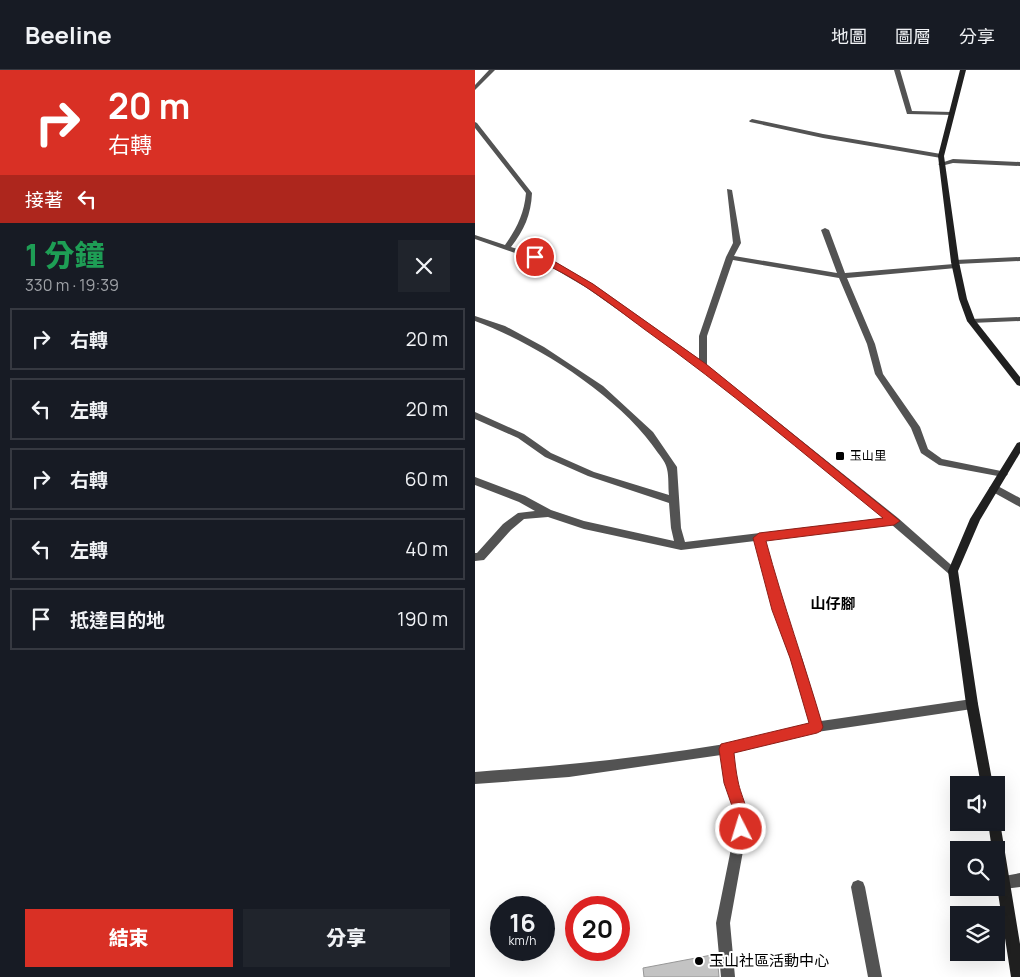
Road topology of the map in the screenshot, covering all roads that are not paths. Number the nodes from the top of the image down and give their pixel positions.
1 (492, 70) edge
2 (897, 70) edge
3 (963, 70) edge
4 (475, 88) edge
5 (952, 114) junction
6 (753, 121) dead end
7 (475, 124) edge
8 (941, 160) junction
9 (1020, 164) edge
10 (729, 190) dead end
11 (825, 230) dead end
12 (475, 237) edge
13 (507, 247) junction
14 (730, 257) junction
15 (1020, 259) edge
16 (955, 264) junction
17 (841, 276) junction
18 (475, 318) edge
19 (1020, 319) edge
20 (971, 321) junction
21 (703, 366) junction
22 (1019, 379) edge
23 (475, 415) edge
24 (1020, 446) edge
25 (1003, 474) junction
26 (475, 481) edge
27 (994, 488) junction
28 (675, 501) junction
29 (1020, 502) edge
30 (548, 513) junction
31 (894, 521) junction
32 (759, 538) junction
33 (681, 546) junction
34 (475, 557) edge
35 (953, 571) junction
36 (972, 704) junction
37 (817, 727) junction
38 (726, 749) junction
39 (985, 776) edge
40 (475, 778) edge
41 (1020, 880) edge
42 (1005, 882) joint
43 (858, 887) dead end
44 (728, 977) edge
45 (875, 977) edge
46 (1018, 977) edge

1 - 4 lane
2 - 5 lane
3 - 5 street
5 - 8 street
6 - 8 lane
7 - 13 lane
8 - 9 lane
8 - 16 street
10 - 14 lane
11 - 17 lane
12 - 13 lane
13 - 21 lane
14 - 17 lane
14 - 21 lane
15 - 16 lane
16 - 17 lane
16 - 20 street
17 - 25 lane
18 - 28 lane
19 - 20 lane
20 - 22 street
21 - 31 lane
23 - 28 lane
24 - 25 street
25 - 27 street
26 - 30 lane
27 - 29 lane
27 - 35 street
28 - 33 lane
30 - 33 lane
30 - 34 lane
31 - 32 lane
31 - 35 lane
32 - 33 lane
32 - 37 lane
35 - 36 street
36 - 37 lane
36 - 39 street
37 - 38 lane
38 - 40 lane
38 - 44 lane
41 - 42 lane
42 - 46 street
43 - 45 lane

